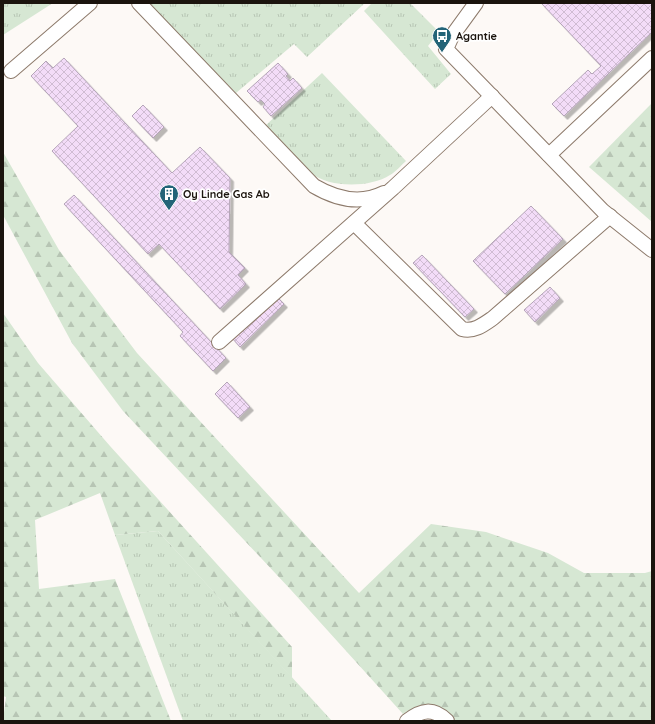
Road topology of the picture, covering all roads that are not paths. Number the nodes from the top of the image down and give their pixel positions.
1 (90, 3) edge
2 (138, 3) edge
3 (476, 3) edge
4 (652, 58) edge
5 (11, 70) dead end
6 (492, 96) junction
7 (549, 155) junction
8 (393, 188) junction
9 (610, 216) junction
10 (354, 223) junction
11 (652, 250) edge
12 (219, 342) dead end
13 (406, 721) edge
14 (447, 721) edge

1 - 5 street
2 - 8 street
3 - 6 street
4 - 7 street
6 - 7 street
6 - 8 street
7 - 9 street
8 - 10 street
9 - 10 street
9 - 11 street
10 - 12 street
13 - 14 street

